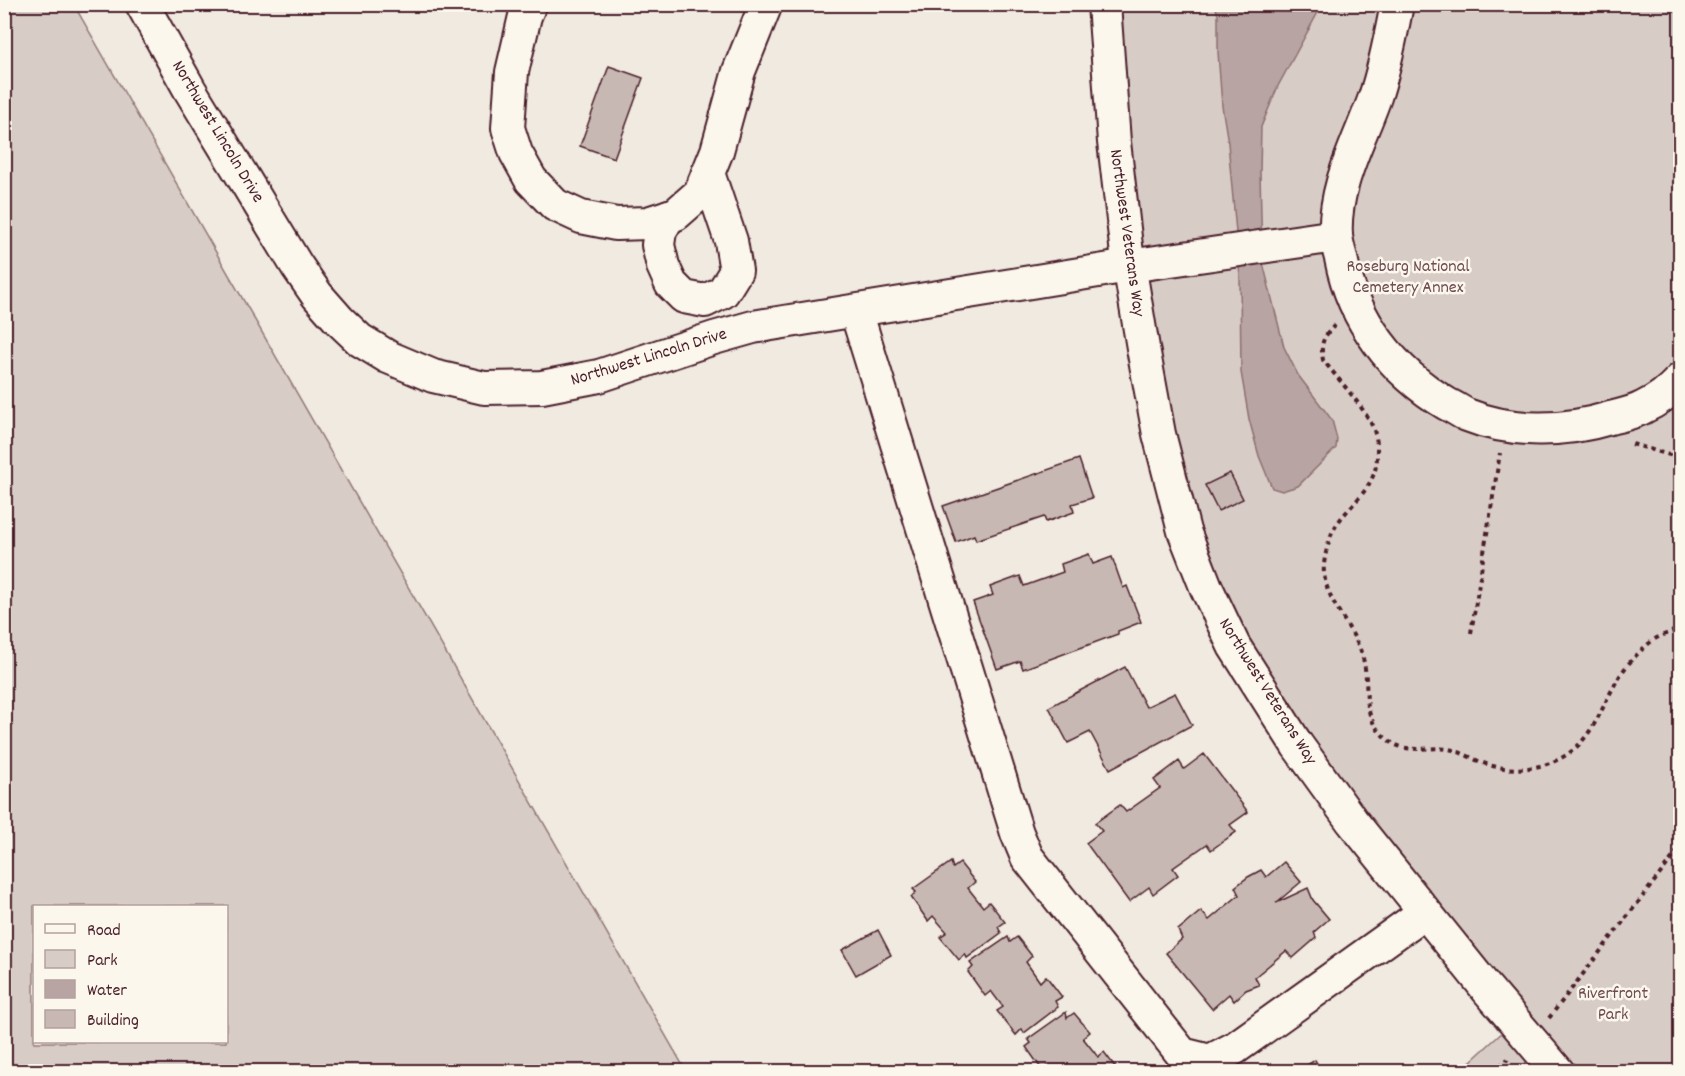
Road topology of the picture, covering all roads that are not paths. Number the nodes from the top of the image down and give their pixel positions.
1 (142, 4) edge
2 (530, 4) edge
3 (766, 4) edge
4 (1104, 4) edge
5 (1397, 4) edge
6 (708, 174) junction
7 (669, 216) junction
8 (1336, 236) junction
9 (1129, 266) junction
10 (856, 311) junction
11 (1680, 380) edge
12 (1425, 912) junction
13 (1544, 1060) edge

1 - 10 street, Northwest Lincoln Drive
2 - 7 street
3 - 6 street
4 - 9 street, Northwest Veterans Way
5 - 8 street
6 - 7 street
6 - 7 street
8 - 9 street, Northwest Lincoln Drive
8 - 11 street
9 - 10 street, Northwest Lincoln Drive
9 - 12 street, Northwest Veterans Way
10 - 12 street
12 - 13 street, Northwest Veterans Way

